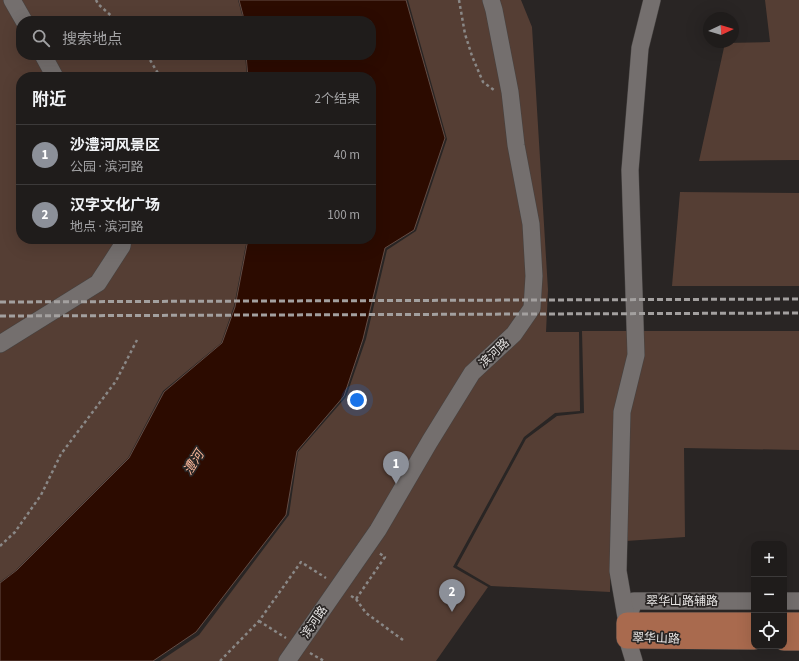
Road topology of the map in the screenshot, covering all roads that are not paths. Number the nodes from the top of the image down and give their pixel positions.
1 (12, 0) edge
2 (491, 0) edge
3 (652, 0) edge
4 (21, 16) edge
5 (46, 60) edge
6 (52, 72) edge
7 (122, 244) edge
8 (0, 344) edge
9 (751, 601) edge
10 (787, 601) edge
11 (799, 601) edge
12 (751, 623) edge
13 (787, 623) edge
14 (799, 623) edge
15 (627, 631) junction
16 (751, 639) edge
17 (787, 640) edge
18 (799, 640) edge
19 (287, 661) edge
20 (634, 661) edge

1 - 4 street
2 - 19 street, 滨河路
3 - 15 street
5 - 6 street
7 - 8 street
9 - 15 street, 翠华山路辅路
10 - 11 street
12 - 15 main road, 翠华山路
13 - 14 main road
15 - 16 main road, 翠华山路
15 - 20 street
17 - 18 main road

